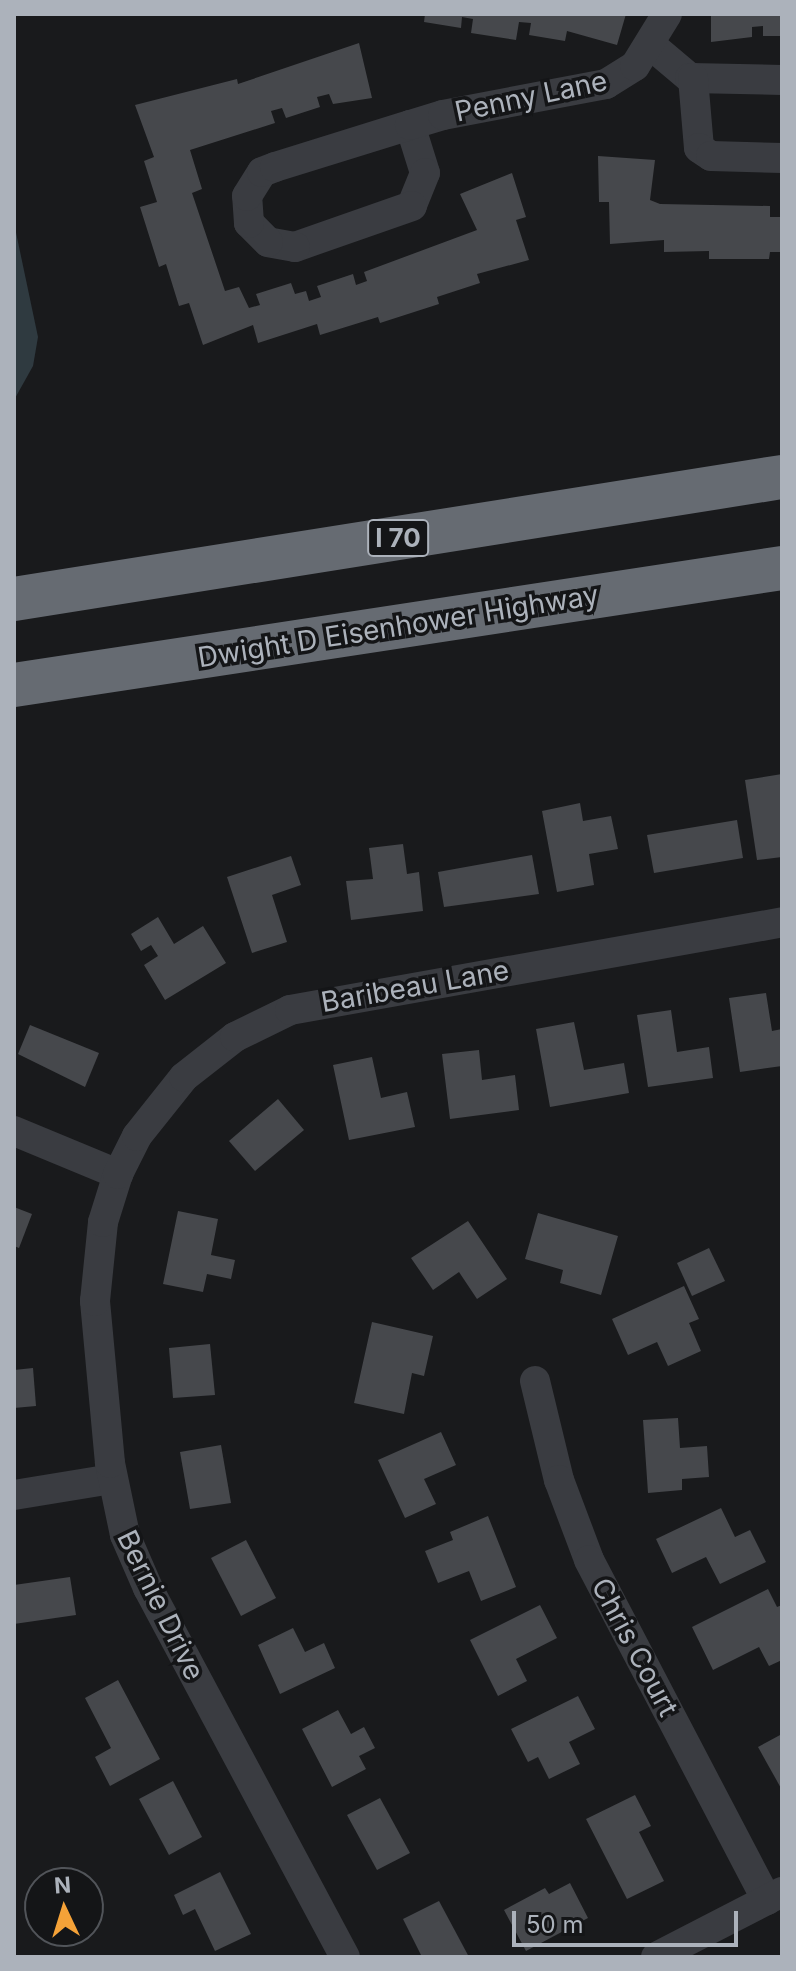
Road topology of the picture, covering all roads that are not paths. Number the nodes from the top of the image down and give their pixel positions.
1 (667, 14) edge
2 (652, 46) junction
3 (693, 78) junction
4 (782, 80) edge
5 (410, 125) junction
6 (782, 158) edge
7 (782, 477) edge
8 (782, 568) edge
9 (14, 599) edge
10 (14, 685) edge
11 (782, 922) edge
12 (14, 1131) edge
13 (118, 1174) junction
14 (535, 1381) dead end
15 (112, 1479) junction
16 (14, 1495) edge
17 (774, 1896) edge
18 (345, 1957) edge
19 (656, 1957) edge

1 - 2 street, Penny Lane
2 - 3 street
2 - 5 street, Penny Lane
3 - 4 street
3 - 6 street
5 - 5 street, Penny Lane
7 - 9 highway, I 70
8 - 10 highway, Dwight D Eisenhower Highway
11 - 13 street, Baribeau Lane
12 - 13 street
13 - 15 street, Bernie Drive
14 - 17 street, Chris Court
15 - 16 street
15 - 18 street, Bernie Drive
17 - 19 street

